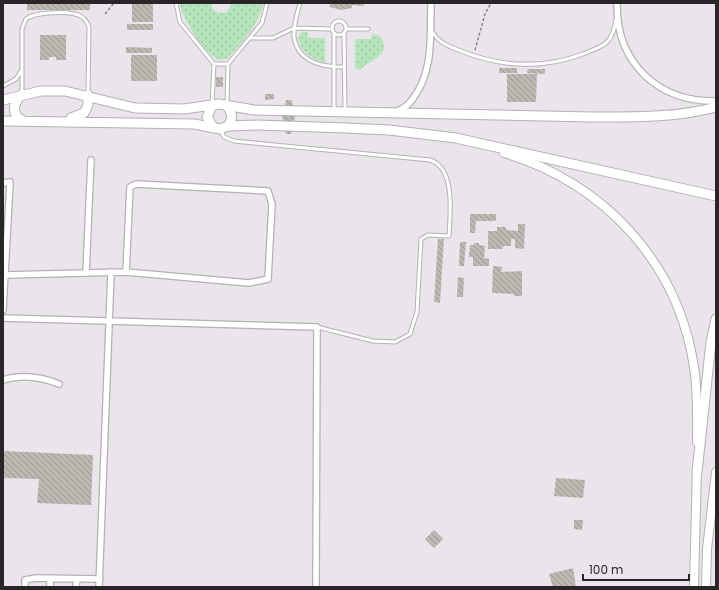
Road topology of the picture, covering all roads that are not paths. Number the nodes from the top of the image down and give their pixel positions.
1 (176, 3) edge
2 (267, 3) edge
3 (300, 3) edge
4 (431, 3) edge
5 (617, 3) edge
6 (617, 15) junction
7 (430, 21) junction
8 (294, 28) junction
9 (331, 29) junction
10 (368, 29) dead end
11 (345, 31) junction
12 (334, 34) junction
13 (250, 38) junction
14 (214, 64) junction
15 (228, 64) junction
16 (22, 66) junction
17 (334, 67) junction
18 (344, 67) junction
19 (3, 86) edge
20 (22, 94) junction
21 (88, 95) junction
22 (3, 100) edge
23 (716, 101) edge
24 (212, 106) junction
25 (228, 106) junction
26 (716, 107) edge
27 (334, 112) junction
28 (345, 112) junction
29 (390, 113) junction
30 (60, 121) junction
31 (5, 122) edge
32 (24, 122) junction
33 (220, 127) junction
34 (456, 138) junction
35 (91, 160) dead end
36 (3, 183) edge
37 (716, 196) edge
38 (4, 272) edge
39 (86, 272) junction
40 (111, 272) junction
41 (126, 272) junction
42 (3, 310) edge
43 (3, 318) edge
44 (716, 319) edge
45 (109, 322) junction
46 (317, 327) junction
47 (3, 380) edge
48 (59, 384) dead end
49 (697, 472) junction
50 (716, 472) edge
51 (50, 578) junction
52 (77, 579) junction
53 (100, 579) junction
54 (25, 587) edge
55 (50, 587) edge
56 (76, 587) edge
57 (99, 587) edge
58 (316, 587) edge
59 (694, 587) edge
60 (706, 587) edge

1 - 14 lane
2 - 13 lane
3 - 8 lane
4 - 7 street
5 - 6 street
6 - 7 lane
6 - 23 street
7 - 29 street
8 - 9 lane
8 - 13 lane
8 - 17 lane
9 - 11 lane
9 - 12 lane
10 - 11 lane
11 - 12 lane
11 - 18 lane
12 - 17 lane
13 - 15 lane
14 - 15 lane
14 - 24 lane
15 - 25 lane
16 - 19 lane
16 - 20 lane
16 - 21 lane
17 - 18 lane
17 - 27 lane
18 - 28 lane
20 - 21 main road
20 - 22 main road
20 - 32 main road
21 - 24 main road
21 - 30 main road
24 - 25 main road
24 - 33 main road
25 - 27 main road
25 - 33 main road
26 - 29 main road
27 - 28 main road
28 - 29 main road
30 - 32 main road
30 - 33 main road
31 - 32 main road
33 - 34 main road
33 - 46 lane
34 - 37 main road
34 - 49 street
35 - 39 street
36 - 38 street
38 - 39 street
38 - 42 street
39 - 40 street
40 - 41 street
40 - 45 street
41 - 41 street
43 - 45 street
44 - 49 main road
45 - 46 street
45 - 53 street
46 - 58 street
47 - 48 street
49 - 59 street
50 - 60 street
51 - 52 street
51 - 54 street
51 - 55 street
52 - 53 street
52 - 56 street
53 - 57 street

